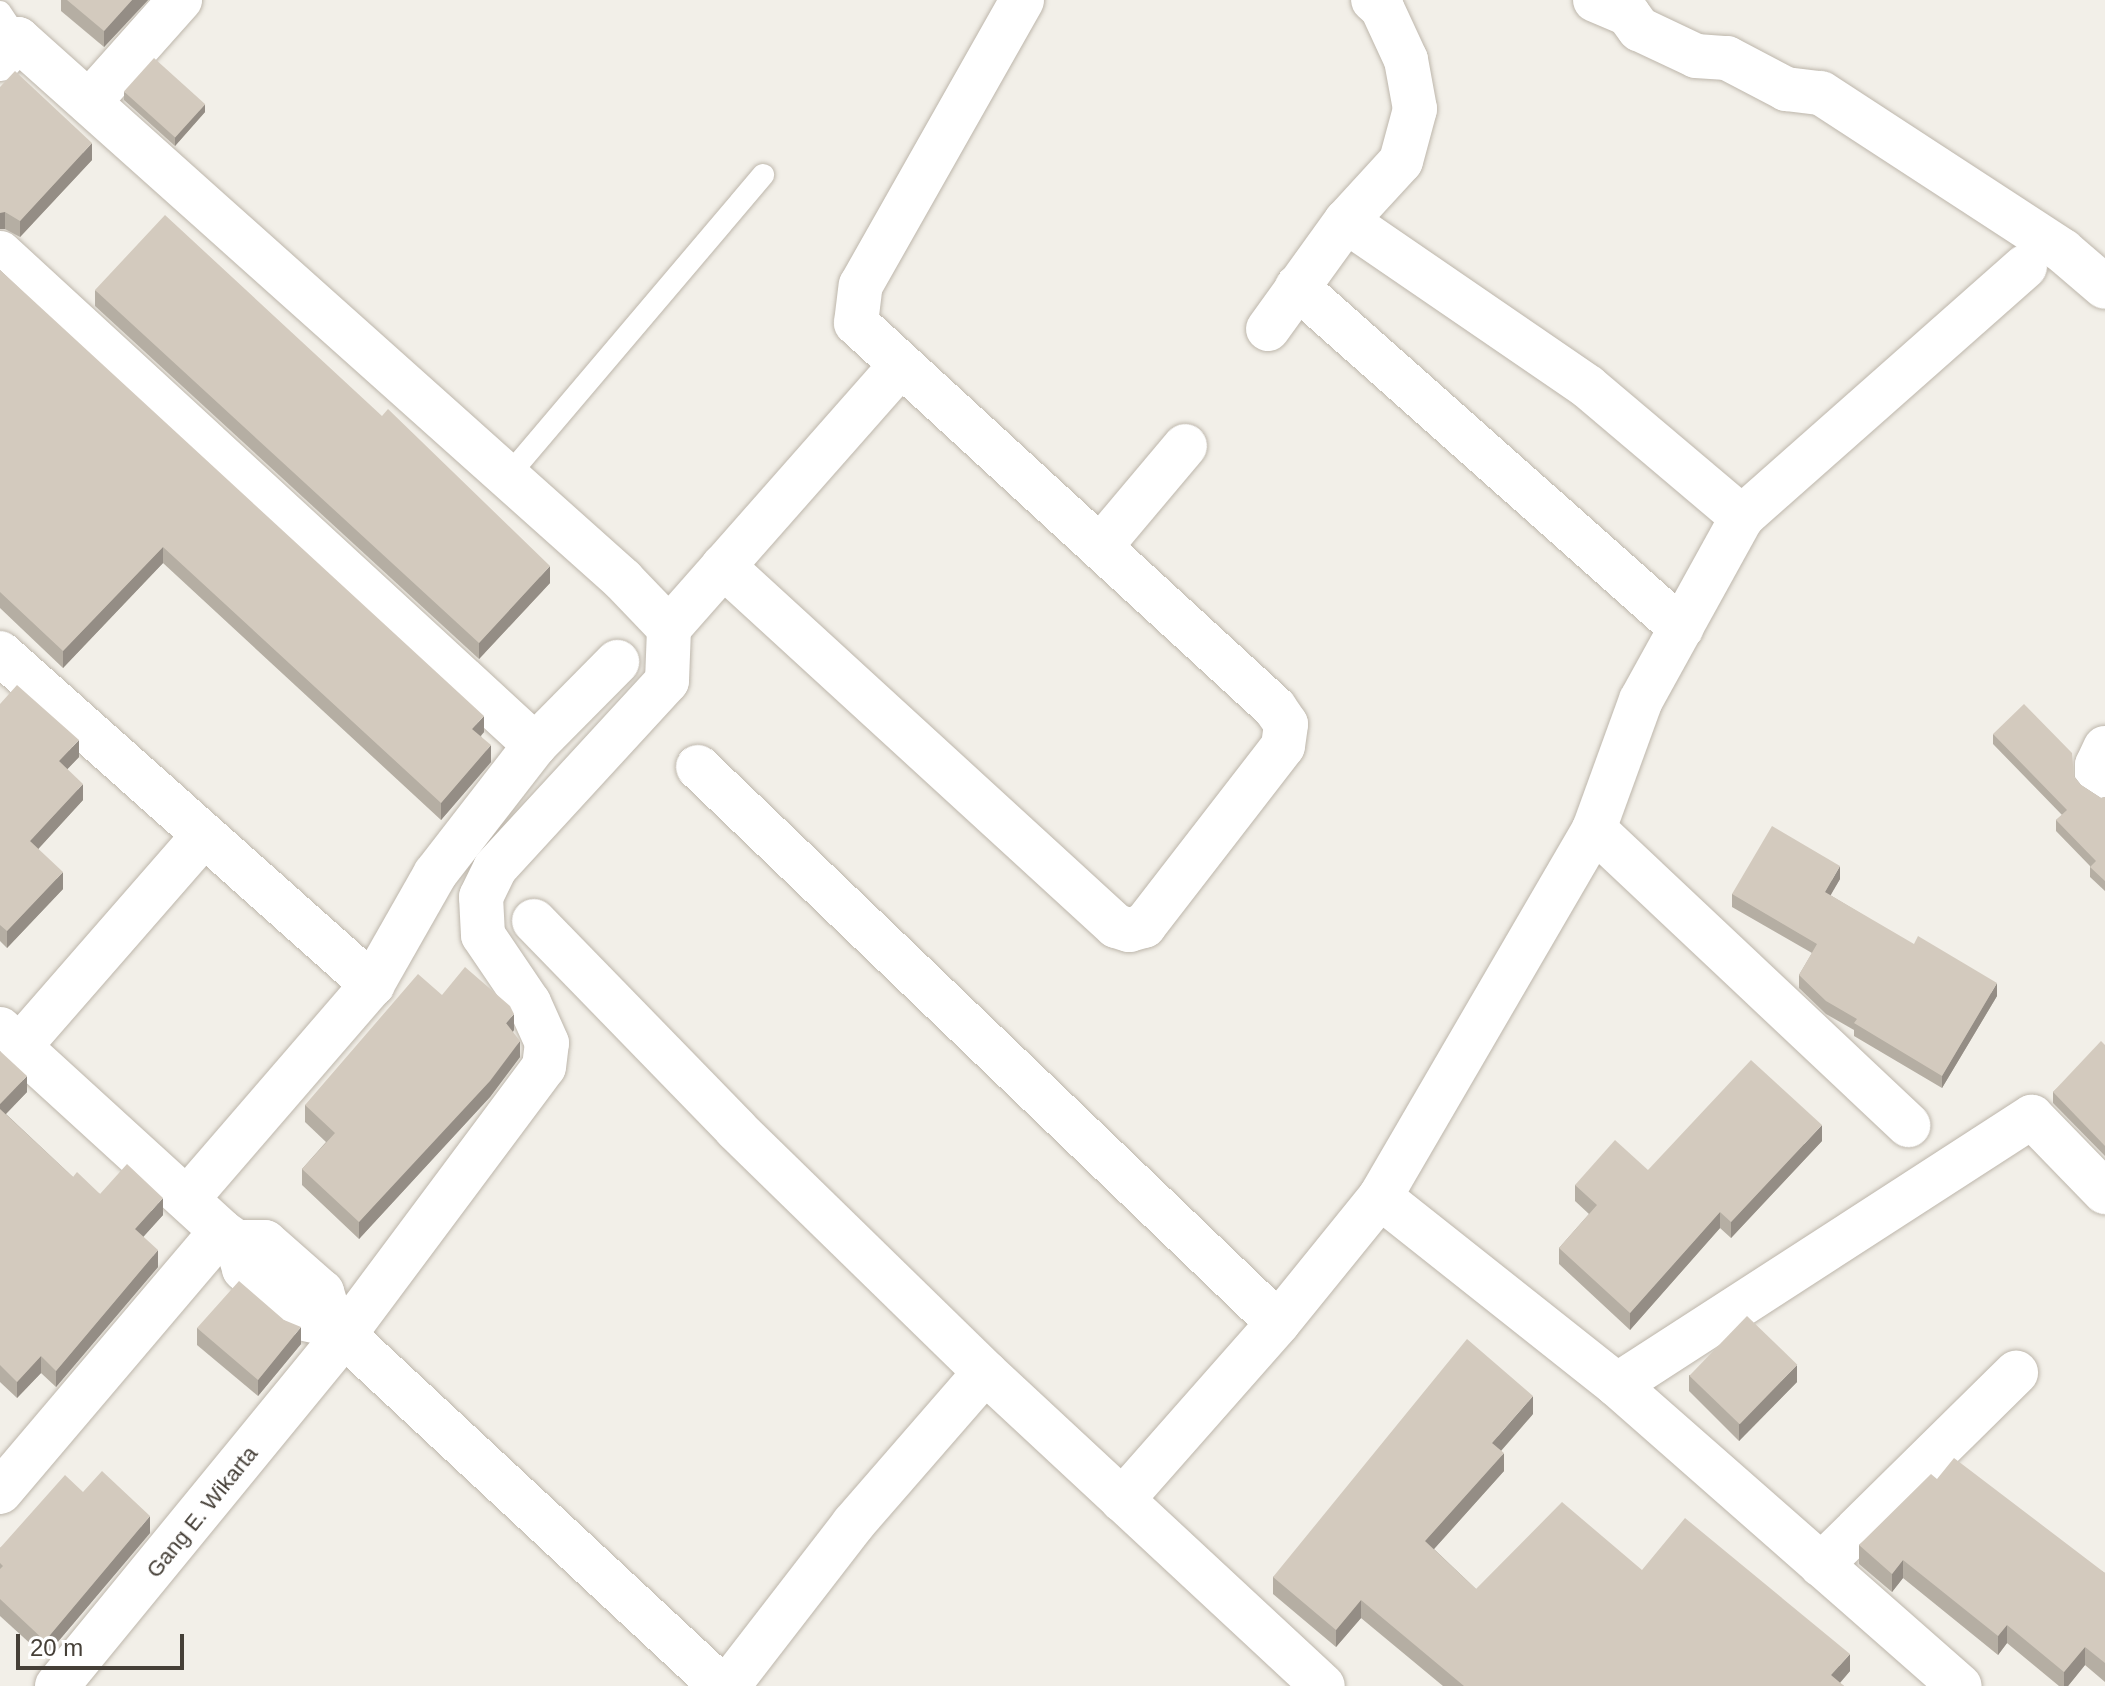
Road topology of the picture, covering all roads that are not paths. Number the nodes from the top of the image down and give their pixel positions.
1 (180, 0) edge
2 (1022, 0) edge
3 (1373, 0) edge
4 (1595, 0) edge
5 (6, 37) edge
6 (89, 102) junction
7 (763, 175) dead end
8 (1346, 221) junction
9 (0, 253) edge
10 (2025, 267) dead end
11 (1297, 287) junction
12 (2105, 287) edge
13 (1268, 329) dead end
14 (899, 367) junction
15 (1185, 446) dead end
16 (507, 477) junction
17 (1742, 517) junction
18 (1100, 547) junction
19 (723, 566) junction
20 (669, 628) junction
21 (1681, 628) junction
22 (0, 653) edge
23 (617, 662) dead end
24 (535, 745) junction
25 (2105, 748) edge
26 (698, 767) dead end
27 (2105, 784) edge
28 (1594, 829) junction
29 (204, 835) junction
30 (534, 921) dead end
31 (372, 985) junction
32 (10, 1038) edge
33 (1908, 1125) dead end
34 (2100, 1177) edge
35 (1380, 1197) junction
36 (187, 1199) junction
37 (229, 1236) junction
38 (1278, 1323) junction
39 (338, 1330) junction
40 (985, 1372) junction
41 (2016, 1373) dead end
42 (1617, 1385) junction
43 (9, 1465) edge
44 (1122, 1500) junction
45 (1821, 1565) junction
46 (57, 1686) edge
47 (721, 1686) edge
48 (728, 1686) edge
49 (1323, 1686) edge
50 (1960, 1686) edge

1 - 6 street
2 - 14 street
3 - 8 street
4 - 12 street
5 - 6 street
6 - 16 street
7 - 16 lane
8 - 11 street
8 - 17 street
9 - 24 street
10 - 17 street
11 - 13 street
11 - 21 street
14 - 18 street
14 - 19 street
15 - 18 street
16 - 20 street
17 - 21 street
18 - 19 street
19 - 20 street
20 - 39 street, Gang E. Wikarta
21 - 28 street
22 - 29 street
23 - 24 street
24 - 31 street
25 - 27 street
26 - 38 street
28 - 33 street
28 - 35 street
29 - 31 street
29 - 32 street
30 - 40 street
31 - 36 street
32 - 36 street
34 - 42 street
35 - 38 street
35 - 42 street
36 - 37 street
37 - 39 street
37 - 43 street
38 - 44 street
39 - 46 street, Gang E. Wikarta
39 - 47 street
40 - 44 street
40 - 48 street
41 - 45 street
42 - 45 street
44 - 49 street
45 - 50 street

